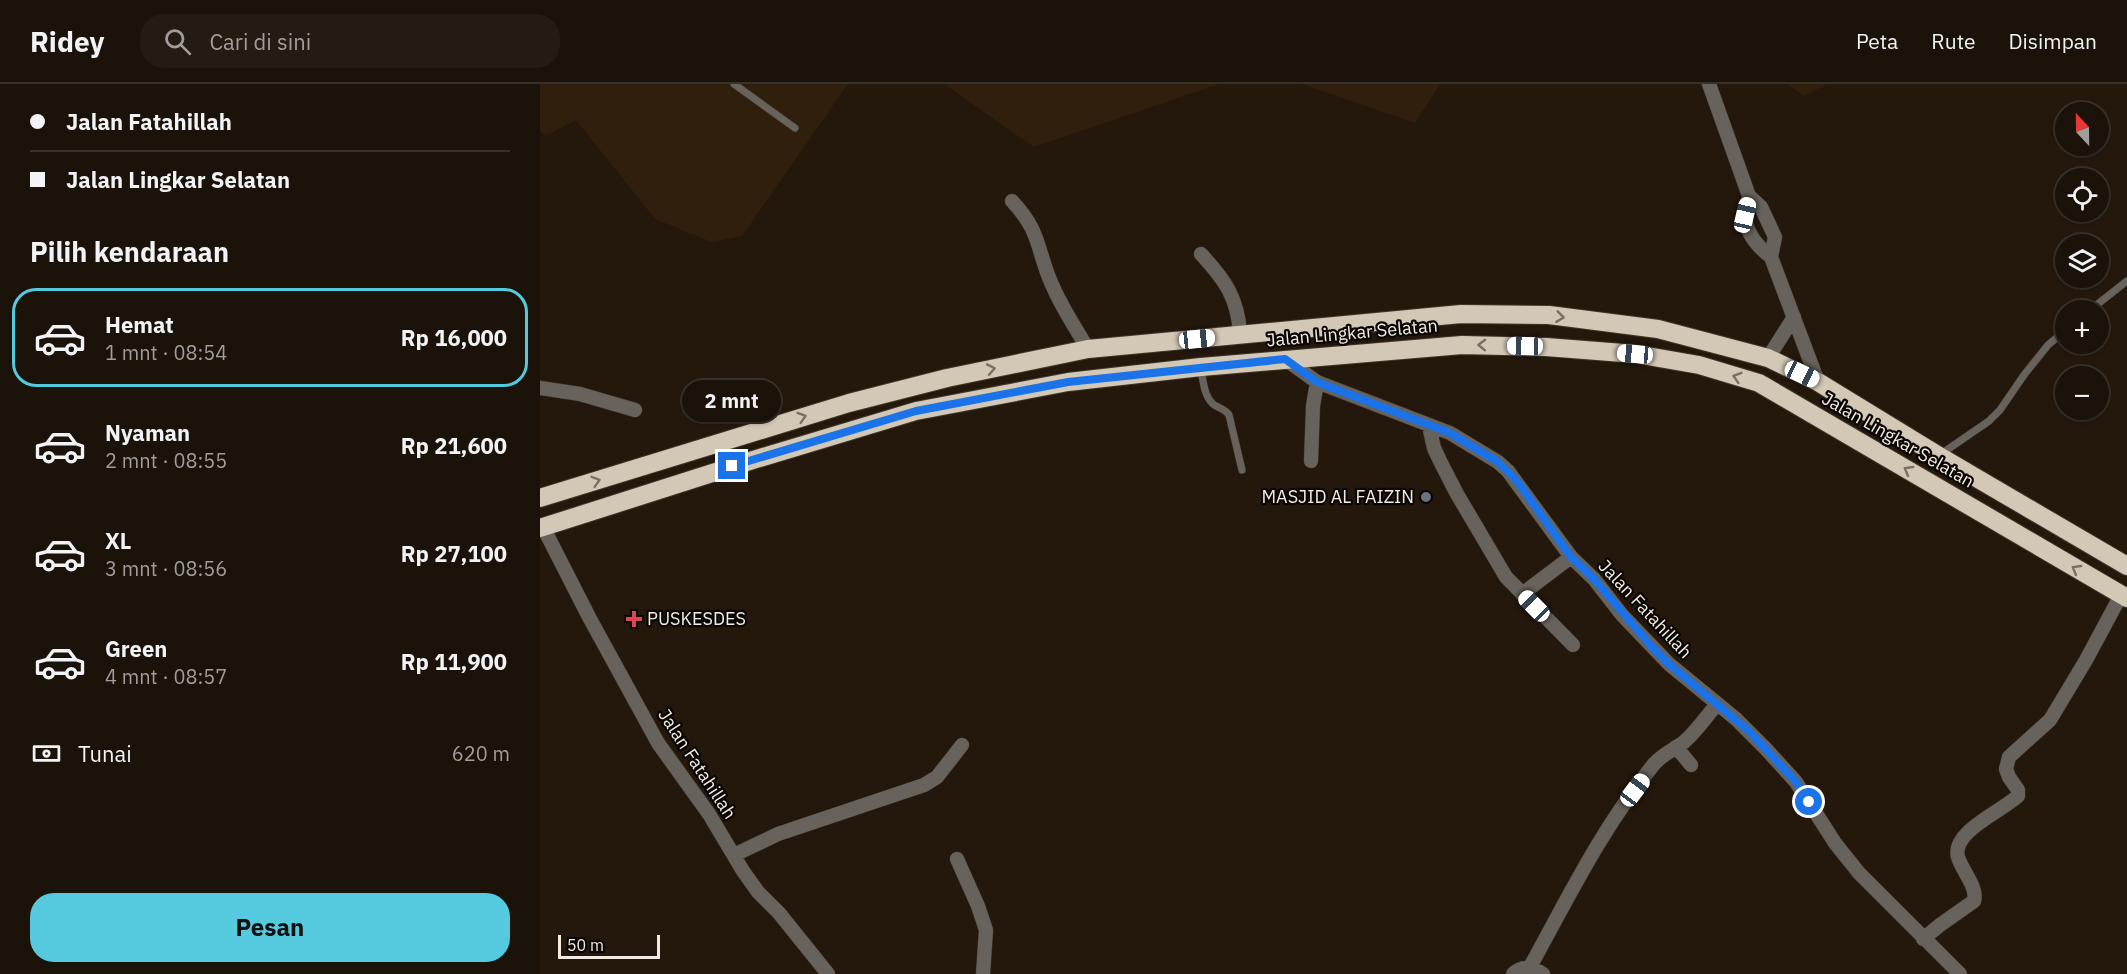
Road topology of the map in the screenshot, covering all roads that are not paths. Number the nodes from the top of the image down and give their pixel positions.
1 (734, 84) edge
2 (1708, 84) edge
3 (795, 128) dead end
4 (1749, 196) junction
5 (1012, 201) dead end
6 (1201, 254) dead end
7 (1771, 257) junction
8 (2127, 281) edge
9 (2103, 300) edge
10 (1794, 317) junction
11 (1240, 334) junction
12 (2055, 339) edge
13 (1701, 340) junction
14 (1088, 349) junction
15 (1768, 358) junction
16 (1285, 359) junction
17 (1699, 365) junction
18 (1201, 367) junction
19 (1317, 382) junction
20 (1818, 382) junction
21 (540, 388) edge
22 (635, 410) dead end
23 (1429, 426) junction
24 (745, 435) junction
25 (1939, 456) junction
26 (753, 459) junction
27 (1311, 461) dead end
28 (1242, 470) dead end
29 (540, 498) edge
30 (541, 527) edge
31 (1571, 557) junction
32 (2127, 566) edge
33 (1522, 594) junction
34 (2124, 596) edge
35 (1573, 645) dead end
36 (1717, 704) junction
37 (962, 745) dead end
38 (1676, 747) junction
39 (1691, 765) dead end
40 (734, 855) junction
41 (957, 859) dead end
42 (1923, 939) junction
43 (1530, 967) junction
44 (828, 974) edge
45 (983, 974) edge
46 (1513, 974) edge
47 (1543, 974) edge
48 (1960, 974) edge

1 - 3 lane
2 - 4 street
4 - 7 street
4 - 7 street
5 - 14 street
6 - 11 street
7 - 10 street
8 - 9 lane
10 - 15 street
10 - 20 street
11 -> 13 highway, Jalan Lingkar Selatan
11 - 14 highway, Jalan Lingkar Selatan
12 - 25 lane
13 - 15 highway, Jalan Lingkar Selatan
13 - 17 highway
24 -> 14 highway, Jalan Lingkar Selatan
15 - 20 highway, Jalan Lingkar Selatan
17 -> 16 highway, Jalan Lingkar Selatan
16 - 18 highway, Jalan Lingkar Selatan
16 - 19 street, Jalan Fatahillah
34 -> 17 highway, Jalan Lingkar Selatan
18 - 26 highway, Jalan Lingkar Selatan
18 - 28 lane
19 - 23 street, Jalan Fatahillah
19 - 27 street
20 - 25 highway, Jalan Lingkar Selatan
21 - 22 street
23 - 31 street, Jalan Fatahillah
23 - 33 street
24 - 26 highway
29 -> 24 highway, Jalan Lingkar Selatan
25 - 32 highway, Jalan Lingkar Selatan
26 - 30 highway, Jalan Lingkar Selatan
30 - 40 street, Jalan Fatahillah
31 - 33 street
31 - 36 street, Jalan Fatahillah
33 - 35 street
34 - 42 street
36 - 38 street
36 - 42 street, Jalan Fatahillah
37 - 40 street
38 - 39 street
38 - 43 street
40 - 44 street, Jalan Fatahillah
41 - 45 street
42 - 48 street, Jalan Fatahillah
43 - 46 street
43 - 47 street

